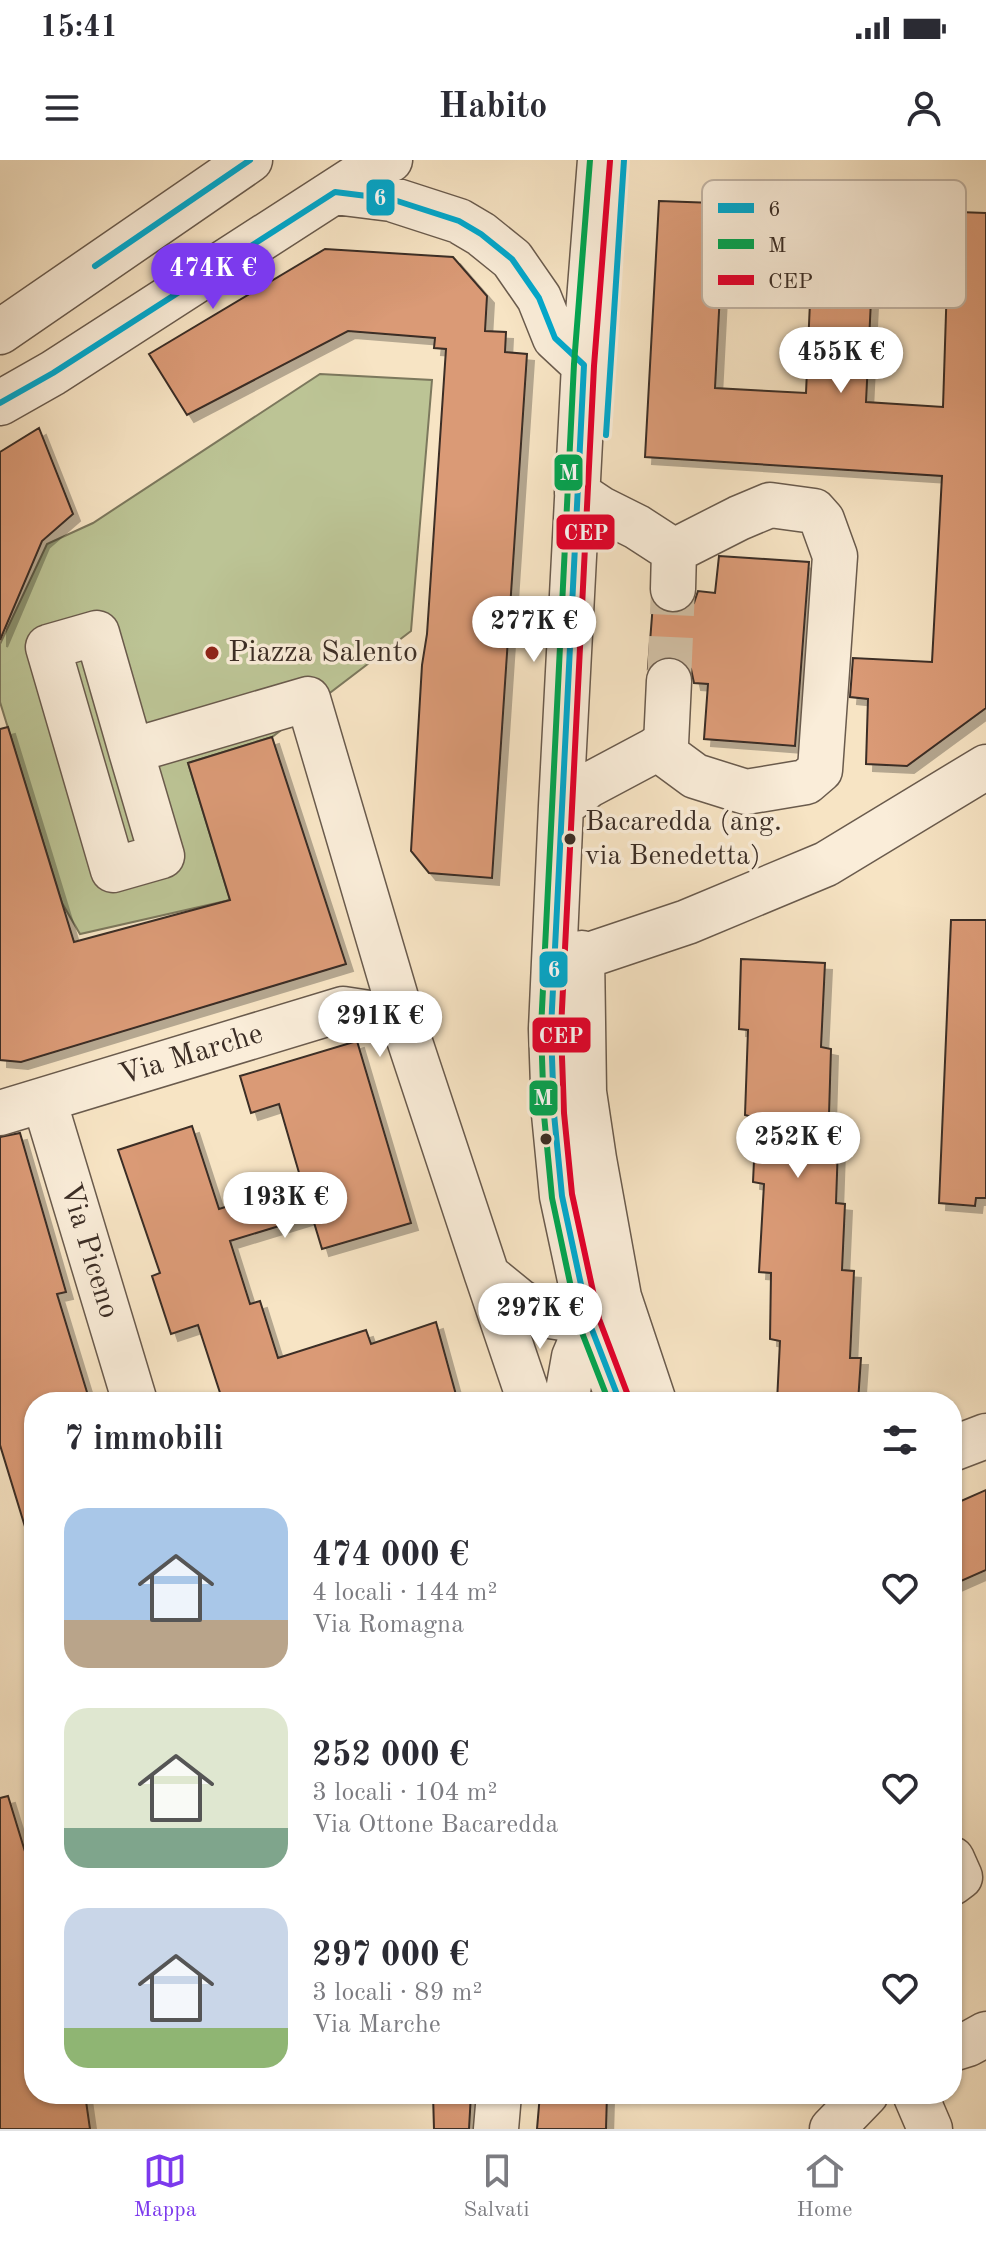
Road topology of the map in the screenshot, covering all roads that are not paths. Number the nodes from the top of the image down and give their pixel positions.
1 (250, 160) edge
2 (390, 160) edge
3 (600, 160) edge
4 (624, 160) edge
5 (335, 192) junction
6 (2, 330) edge
7 (584, 365) junction
8 (0, 403) edge
9 (589, 501) junction
10 (669, 681) tunnel mouth
11 (657, 748) junction
12 (131, 751) junction
13 (986, 767) edge
14 (575, 796) junction
15 (568, 962) junction
16 (402, 1018) junction
17 (44, 1100) junction
18 (0, 1113) edge
19 (487, 1275) junction
20 (589, 1322) junction
21 (132, 1392) edge
22 (527, 1392) edge
23 (568, 1392) edge
24 (616, 1392) edge
25 (651, 1392) edge
26 (986, 1436) edge
27 (962, 1445) edge
28 (986, 2034) edge
29 (962, 2046) edge
30 (498, 2104) edge
31 (856, 2104) edge
32 (919, 2104) edge
33 (953, 2104) edge
34 (496, 2129) edge
35 (832, 2129) edge
36 (930, 2129) edge
37 (964, 2129) edge

1 - 6 street
2 - 5 street
3 - 7 street
4 - 9 street
5 - 7 street
5 - 8 street
7 - 9 street
9 - 11 street
9 - 14 street
10 - 11 street
11 - 14 street
12 - 12 street
12 - 16 street
13 - 15 street
14 - 15 street
15 - 20 street
15 - 25 street
16 - 17 street, Via Marche
16 - 19 street
17 - 18 street, Via Marche
17 - 21 street, Via Piceno
19 - 20 street
19 - 22 street
20 - 23 street
20 - 24 street
26 - 27 street
28 - 29 street
30 - 34 street
31 - 35 street
32 - 36 street
33 - 37 street

